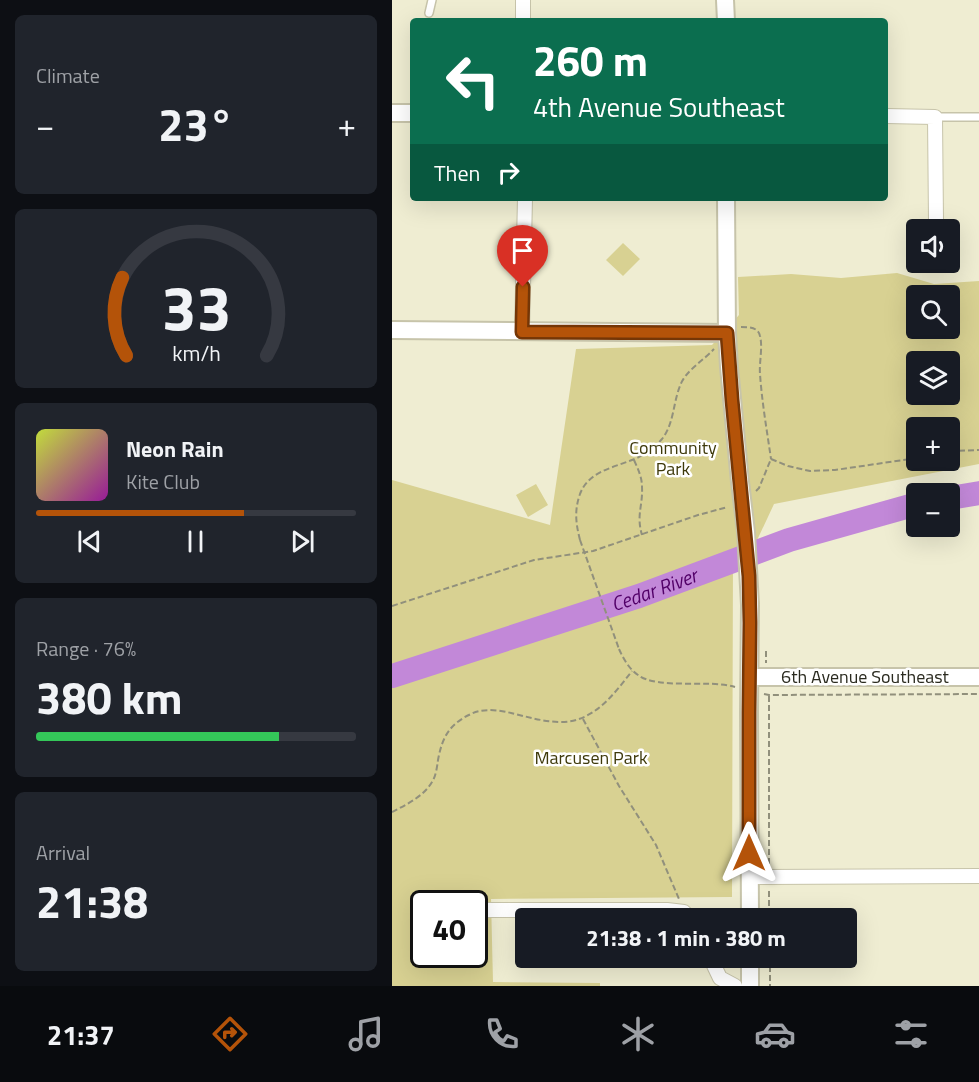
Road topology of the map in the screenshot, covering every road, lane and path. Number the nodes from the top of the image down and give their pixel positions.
1 (432, 0) edge
2 (523, 0) edge
3 (725, 0) edge
4 (429, 14) dead end
5 (523, 18) edge
6 (725, 18) edge
7 (392, 113) edge
8 (410, 113) edge
9 (888, 117) edge
10 (935, 117) junction
11 (980, 117) edge
12 (525, 201) edge
13 (726, 201) edge
14 (936, 219) edge
15 (392, 330) edge
16 (522, 332) junction
17 (727, 333) junction
18 (980, 450) edge
19 (960, 451) edge
20 (771, 459) junction
21 (634, 460) junction
22 (906, 460) edge
23 (754, 493) dead end
24 (729, 507) dead end
25 (642, 535) junction
26 (392, 606) edge
27 (632, 671) junction
28 (980, 676) edge
29 (750, 684) junction
30 (980, 694) edge
31 (769, 695) junction
32 (584, 719) junction
33 (392, 812) edge
34 (980, 876) edge
35 (749, 877) junction
36 (768, 877) junction
37 (684, 908) edge
38 (750, 908) edge
39 (769, 908) edge
40 (488, 910) edge
41 (515, 910) edge
42 (715, 968) edge
43 (750, 968) edge
44 (770, 968) edge
45 (735, 986) edge
46 (750, 986) edge
47 (770, 986) edge

1 - 4 lane
2 - 5 street
3 - 6 street
7 - 8 street
9 - 10 street
10 - 11 lane
10 - 14 street
12 - 16 street
13 - 17 street
15 - 16 street
16 - 17 street
17 - 20 path
17 - 21 path
17 - 29 street, bridge
18 - 19 path
20 - 22 path
20 - 23 path
21 - 25 path
21 - 27 path, bridge
24 - 25 path
25 - 26 path
27 - 29 path
27 - 32 path
28 - 29 street, 6th Avenue Southeast
29 - 31 path
29 - 35 street
30 - 31 path
31 - 36 path
32 - 33 path
32 - 37 path
34 - 36 street
35 - 36 street
35 - 38 street
36 - 39 path
40 - 41 street
42 - 45 street
43 - 46 street
44 - 47 path

